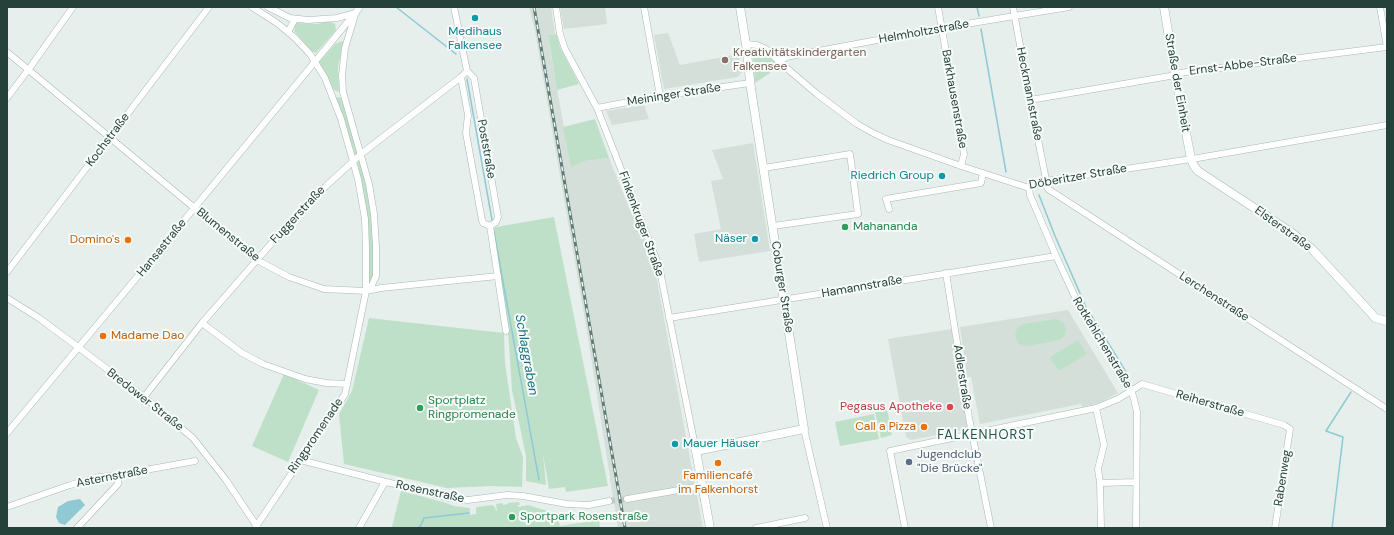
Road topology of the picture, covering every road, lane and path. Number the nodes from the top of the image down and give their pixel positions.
1 (73, 7) edge
2 (209, 7) edge
3 (252, 7) edge
4 (268, 7) edge
5 (360, 7) edge
6 (454, 7) edge
7 (556, 7) edge
8 (644, 7) edge
9 (740, 7) edge
10 (938, 7) edge
11 (1013, 7) edge
12 (1069, 7) edge
13 (1164, 7) edge
14 (1380, 7) edge
15 (356, 13) junction
16 (1015, 17) junction
17 (295, 19) junction
18 (942, 28) junction
19 (288, 32) junction
20 (746, 44) junction
21 (1387, 47) edge
22 (7, 52) edge
23 (315, 61) junction
24 (780, 62) junction
25 (28, 70) junction
26 (467, 72) junction
27 (1175, 74) junction
28 (461, 78) junction
29 (750, 83) junction
30 (343, 92) junction
31 (660, 96) junction
32 (7, 98) edge
33 (333, 98) junction
34 (1030, 100) junction
35 (598, 108) junction
36 (1387, 125) edge
37 (110, 138) junction
38 (361, 154) junction
39 (1191, 159) junction
40 (353, 161) junction
41 (961, 166) junction
42 (764, 168) junction
43 (984, 173) junction
44 (1046, 181) junction
45 (1029, 188) junction
46 (194, 208) junction
47 (889, 210) dead end
48 (490, 226) junction
49 (773, 226) junction
50 (1056, 256) junction
51 (257, 260) junction
52 (7, 272) edge
53 (946, 272) junction
54 (495, 277) junction
55 (366, 291) junction
56 (7, 298) edge
57 (784, 300) junction
58 (669, 318) junction
59 (1387, 321) edge
60 (202, 323) junction
61 (506, 331) dead end
62 (78, 347) junction
63 (347, 384) junction
64 (1131, 390) junction
65 (144, 397) junction
66 (1096, 408) junction
67 (1387, 409) edge
68 (804, 429) junction
69 (1290, 429) joint
70 (7, 433) edge
71 (972, 434) junction
72 (696, 451) junction
73 (300, 460) junction
74 (195, 462) dead end
75 (118, 475) junction
76 (385, 482) junction
77 (1136, 482) junction
78 (1100, 483) junction
79 (702, 486) junction
80 (627, 499) tunnel mouth
81 (609, 502) tunnel mouth
82 (7, 507) edge
83 (805, 518) dead end
84 (256, 527) edge
85 (77, 528) edge
86 (359, 528) edge
87 (710, 528) edge
88 (756, 528) edge
89 (827, 528) edge
90 (905, 528) edge
91 (991, 528) edge
92 (1102, 528) edge
93 (1136, 528) edge
94 (1275, 528) edge

1 - 25 street
2 - 37 street, Kochstraße
3 - 19 street, Ringpromenade
4 - 17 street
5 - 15 street
6 - 26 street, Poststraße
7 - 35 street, Finkenkruger Straße
8 - 31 street
9 - 20 street
10 - 18 street, Barkhausenstraße
11 - 16 street, Heckmannstraße
12 - 16 street, Helmholtzstraße
13 - 27 street, Straße der Einheit
14 - 21 street
15 - 17 street
15 - 23 street, Hansastraße
15 - 30 street, Ringpromenade
16 - 18 street, Helmholtzstraße
16 - 34 street, Heckmannstraße
17 - 19 street
18 - 24 street, Helmholtzstraße
18 - 41 street, Barkhausenstraße
19 - 23 street, Ringpromenade
20 - 24 street, Döberitzer Straße
20 - 29 street, Coburger Straße
21 - 27 street, Ernst-Abbe-Straße
22 - 25 street, Blumenstraße
23 - 33 street, Ringpromenade
23 - 46 street, Hansastraße
24 - 41 street, Döberitzer Straße
25 - 32 street
25 - 37 street, Blumenstraße
26 - 28 street
26 - 48 street, Poststraße
27 - 34 street, Ernst-Abbe-Straße
27 - 39 street, Straße der Einheit
28 - 38 street, Fuggerstraße
28 - 48 street, Poststraße
29 - 31 street, Meininger Straße
29 - 42 street, Coburger Straße
30 - 33 street
30 - 38 street, Ringpromenade
31 - 35 street, Meininger Straße
33 - 40 street, Ringpromenade
34 - 44 street, Heckmannstraße
35 - 58 street, Finkenkruger Straße
36 - 39 street, Döberitzer Straße
37 - 46 street, Blumenstraße
37 - 52 street, Kochstraße
38 - 40 street, Fuggerstraße
38 - 55 street, Ringpromenade
39 - 44 street, Döberitzer Straße
39 - 59 street, Elsterstraße
40 - 51 street, Fuggerstraße
40 - 55 street, Ringpromenade
41 - 43 street, Döberitzer Straße
42 - 49 street, Coburger Straße
42 - 49 street
43 - 45 street, Döberitzer Straße
43 - 47 street
44 - 45 street, Döberitzer Straße
44 - 67 street, Lerchenstraße
45 - 50 street, Rotkehlchenstraße
46 - 51 street, Blumenstraße
46 - 62 street, Hansastraße
48 - 54 street, Poststraße
49 - 57 street, Coburger Straße
50 - 53 street, Hamannstraße
50 - 64 street, Rotkehlchenstraße
51 - 55 street, Blumenstraße
51 - 60 street, Fuggerstraße
53 - 57 street, Hamannstraße
53 - 71 street, Adlerstraße
54 - 55 street, Blumenstraße
54 - 61 street, Poststraße
55 - 63 street, Ringpromenade
56 - 62 street, Bredower Straße
57 - 58 street, Hamannstraße
57 - 68 street, Coburger Straße
58 - 72 street, Finkenkruger Straße
60 - 63 street
60 - 65 street, Fuggerstraße
62 - 65 street, Bredower Straße
62 - 70 street, Hansastraße
63 - 73 street, Ringpromenade
64 - 66 street, Reiherstraße
64 - 69 street, Reiherstraße
64 - 77 street, Rotkehlchenstraße
65 - 84 street, Bredower Straße
66 - 71 street, Reiherstraße
66 - 78 street
68 - 72 street
68 - 89 street, Coburger Straße
69 - 94 street, Rabenweg
71 - 90 street, Reiherstraße
71 - 91 street, Adlerstraße
72 - 79 street, Finkenkruger Straße
73 - 76 street, Rosenstraße
73 - 84 street, Ringpromenade
74 - 75 street, Asternstraße
75 - 82 street, Asternstraße
75 - 85 street
76 - 81 street, Rosenstraße
76 - 86 street
77 - 78 street
77 - 93 street, Rotkehlchenstraße
78 - 92 street
79 - 80 street
79 - 87 street, Finkenkruger Straße
83 - 88 street

